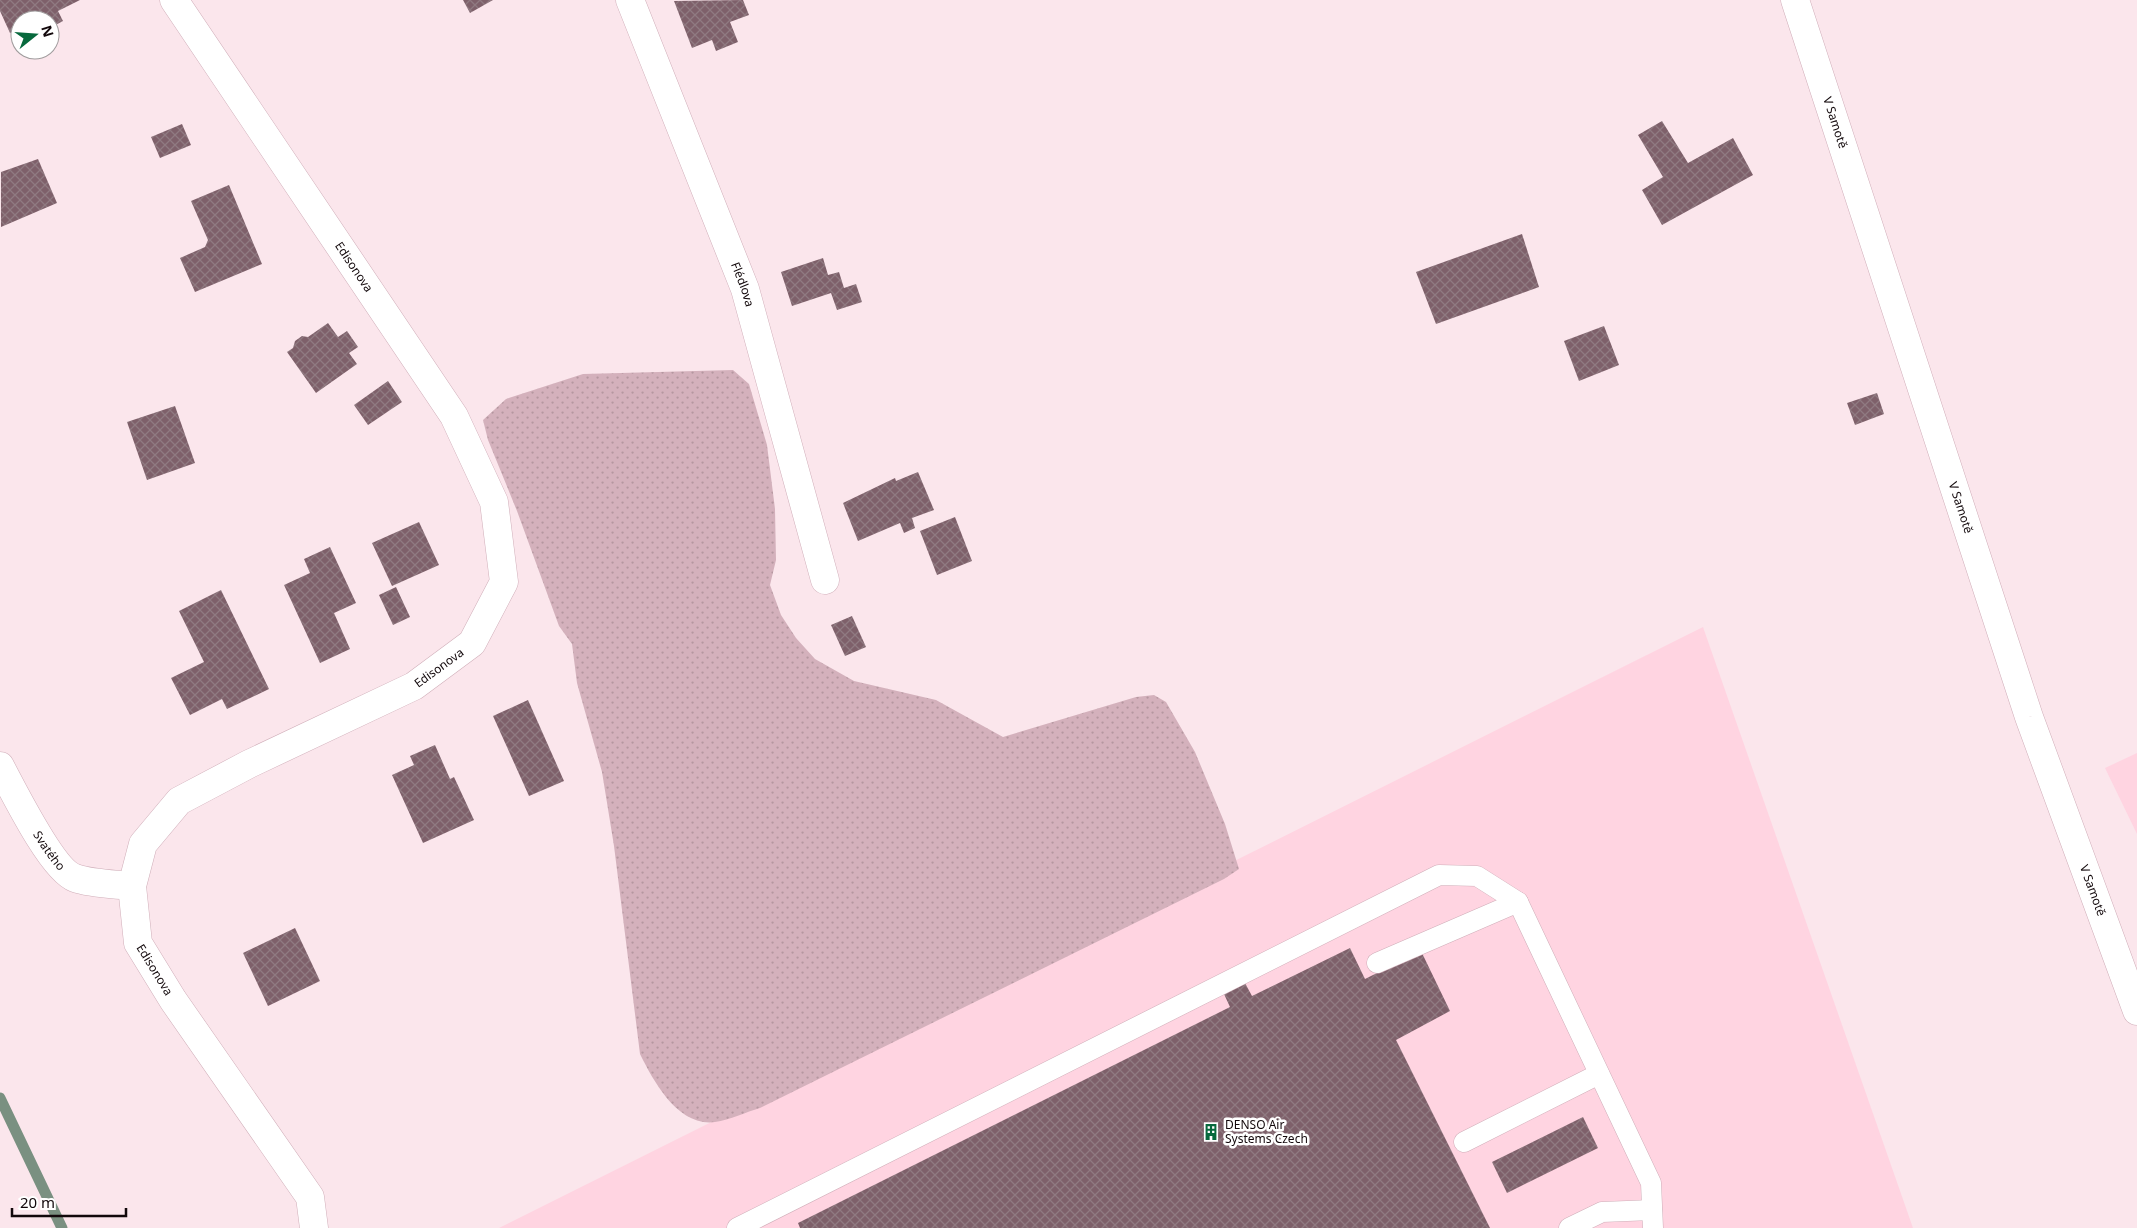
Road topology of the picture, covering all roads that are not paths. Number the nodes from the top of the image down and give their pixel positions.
1 (174, 0) edge
2 (630, 0) edge
3 (1795, 0) edge
4 (825, 580) dead end
5 (0, 766) edge
6 (132, 886) junction
7 (1518, 902) junction
8 (1377, 963) dead end
9 (2137, 1010) edge
10 (1599, 1074) junction
11 (1464, 1142) dead end
12 (1653, 1219) edge
13 (314, 1228) edge
14 (737, 1228) edge
15 (1569, 1228) edge

1 - 6 street, Edisonova
2 - 4 street, Flédlova
3 - 9 street, V Samotě
5 - 6 street, Svatého
6 - 13 street, Edisonova
7 - 8 lane
7 - 10 lane
7 - 14 lane
10 - 11 lane
10 - 12 lane
12 - 15 lane

